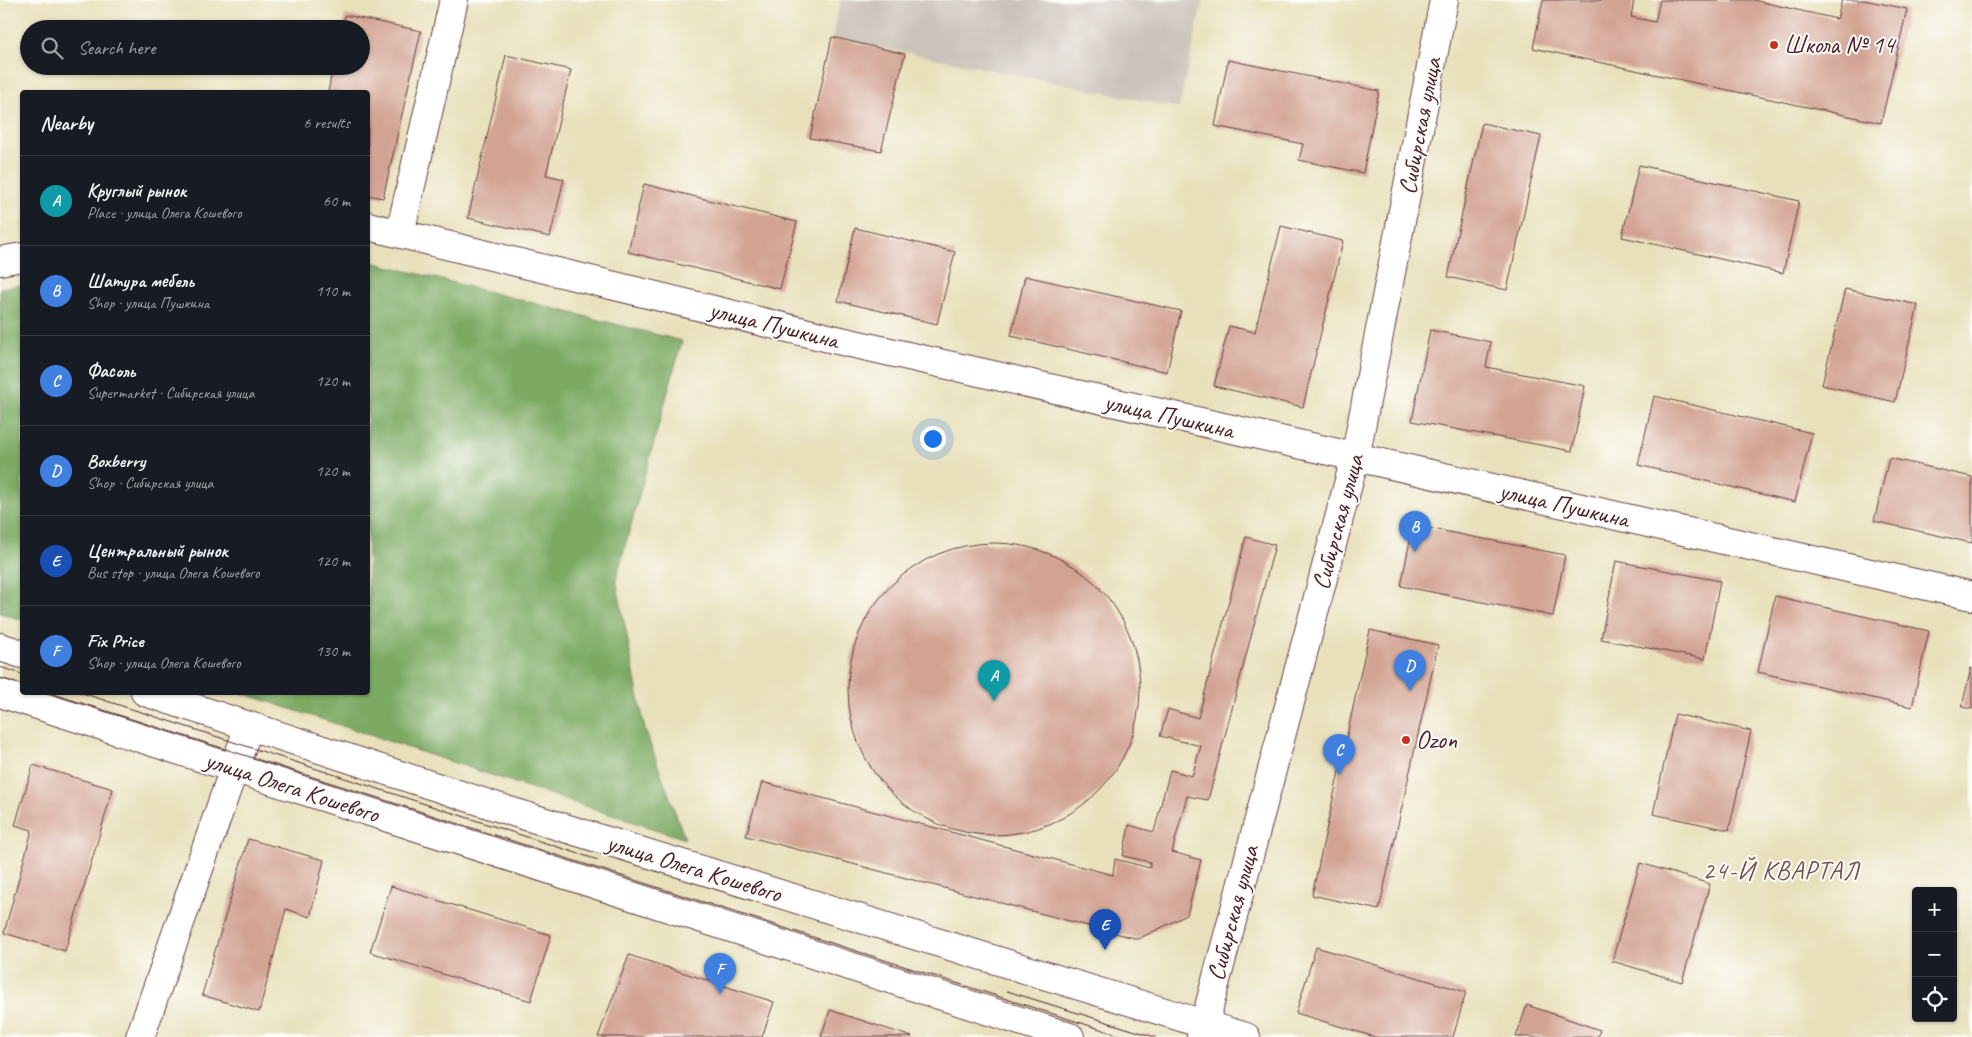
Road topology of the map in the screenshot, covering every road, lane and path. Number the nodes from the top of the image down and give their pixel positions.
1 (454, 0) edge
2 (1444, 0) edge
3 (370, 226) edge
4 (400, 233) junction
5 (20, 257) edge
6 (0, 261) edge
7 (1355, 458) junction
8 (1972, 596) edge
9 (0, 646) edge
10 (20, 653) edge
11 (0, 692) edge
12 (154, 695) edge
13 (249, 726) junction
14 (234, 768) junction
15 (1203, 1030) edge
16 (140, 1037) edge
17 (1070, 1037) edge
18 (1246, 1037) edge

1 - 4 street
2 - 7 street, Сибирская улица
3 - 4 street, улица Пушкина
4 - 7 street, улица Пушкина
5 - 6 street
7 - 8 street, улица Пушкина
7 - 15 street, Сибирская улица
9 - 10 street
11 - 14 street, улица Олега Кошевого
12 - 13 street, улица Олега Кошевого
13 - 14 street
13 - 15 street, улица Олега Кошевого
14 - 16 street
14 - 17 street, улица Олега Кошевого
15 - 18 street, улица Олега Кошевого

